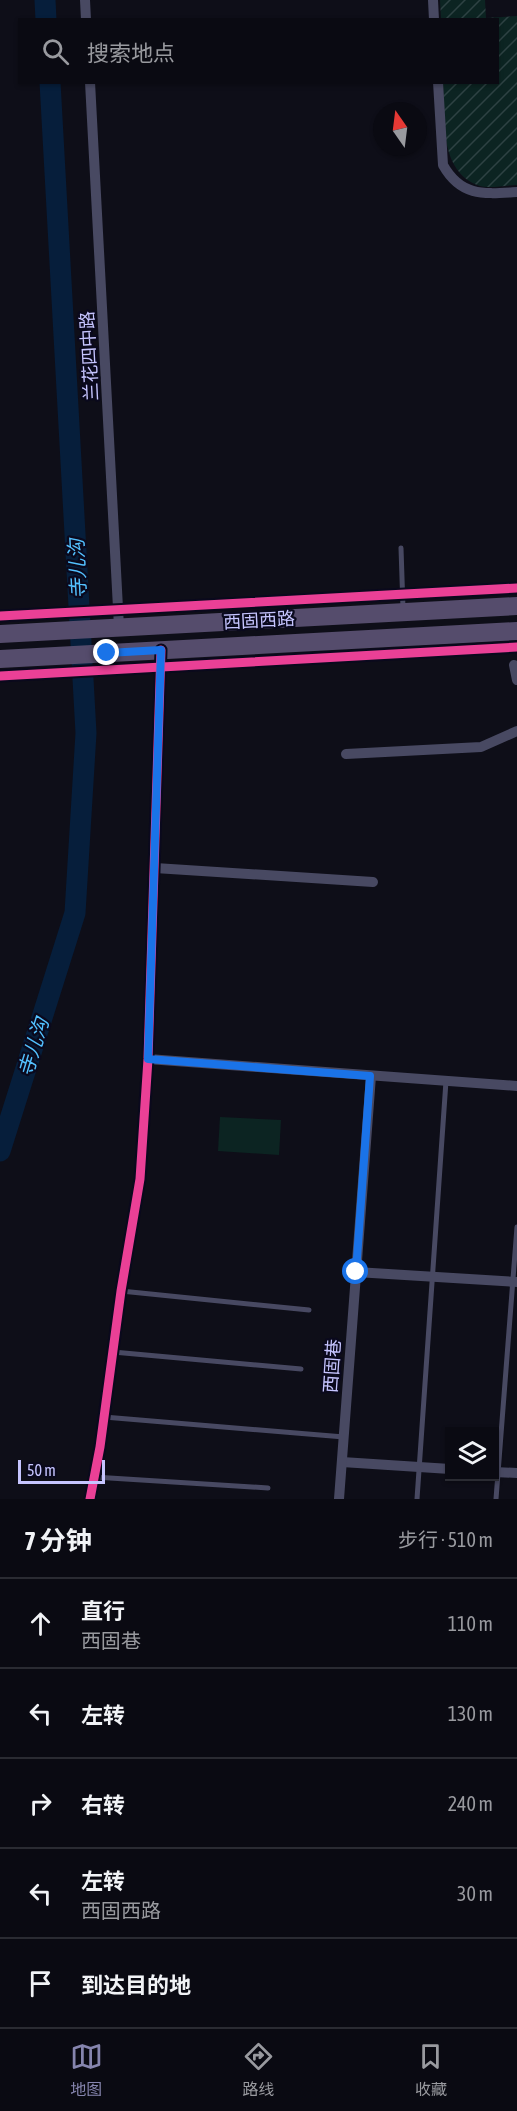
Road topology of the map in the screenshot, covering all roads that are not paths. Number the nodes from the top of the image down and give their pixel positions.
1 (85, 0) edge
2 (434, 0) edge
3 (86, 18) edge
4 (434, 18) edge
5 (90, 84) edge
6 (438, 84) edge
7 (517, 192) edge
8 (401, 548) dead end
9 (517, 588) edge
10 (403, 603) junction
11 (517, 606) edge
12 (0, 616) edge
13 (53, 622) junction
14 (114, 622) junction
15 (517, 632) edge
16 (0, 634) edge
17 (517, 647) edge
18 (161, 658) junction
19 (0, 659) edge
20 (55, 664) junction
21 (514, 665) dead end
22 (0, 676) edge
23 (517, 680) edge
24 (517, 731) edge
25 (346, 754) dead end
26 (155, 868) junction
27 (373, 882) dead end
28 (148, 1059) junction
29 (370, 1076) junction
30 (446, 1081) junction
31 (517, 1086) edge
32 (517, 1227) edge
33 (356, 1272) junction
34 (432, 1277) junction
35 (515, 1282) edge
36 (121, 1291) junction
37 (309, 1310) dead end
38 (514, 1319) edge
39 (113, 1352) junction
40 (301, 1369) dead end
41 (104, 1417) junction
42 (344, 1437) junction
43 (499, 1446) edge
44 (342, 1462) junction
45 (420, 1467) junction
46 (445, 1469) edge
47 (499, 1472) edge
48 (517, 1473) edge
49 (94, 1477) junction
50 (496, 1481) edge
51 (268, 1488) dead end
52 (90, 1499) edge
53 (339, 1499) edge
54 (417, 1499) edge
55 (496, 1499) edge

1 - 3 street
2 - 4 street
5 - 14 street, 兰花四中路
6 - 7 street
8 - 10 lane
9 - 10 street
10 - 11 main road, 西固西路
10 - 14 main road, 西固西路
12 - 13 street
13 - 14 main road, 西固西路
13 - 14 street
13 - 16 main road, 西固西路
15 - 18 main road, 西固西路
17 - 18 street
18 - 20 main road, 西固西路
18 - 26 street
19 - 20 main road, 西固西路
20 - 22 street
21 - 23 street
24 - 25 street
26 - 27 street
26 - 28 street
28 - 29 street
28 - 36 street
29 - 30 street
29 - 33 street, 西固巷
30 - 31 street
30 - 34 lane
32 - 35 lane
33 - 34 street
33 - 42 street, 西固巷
34 - 35 street
34 - 45 lane
35 - 38 lane
36 - 37 lane
36 - 39 street
38 - 43 lane
39 - 40 lane
39 - 41 street
41 - 42 lane
41 - 49 street
42 - 44 street, 西固巷
44 - 45 street
44 - 53 street, 西固巷
45 - 46 street
45 - 54 lane
47 - 48 street
49 - 51 lane
49 - 52 street
50 - 55 lane

